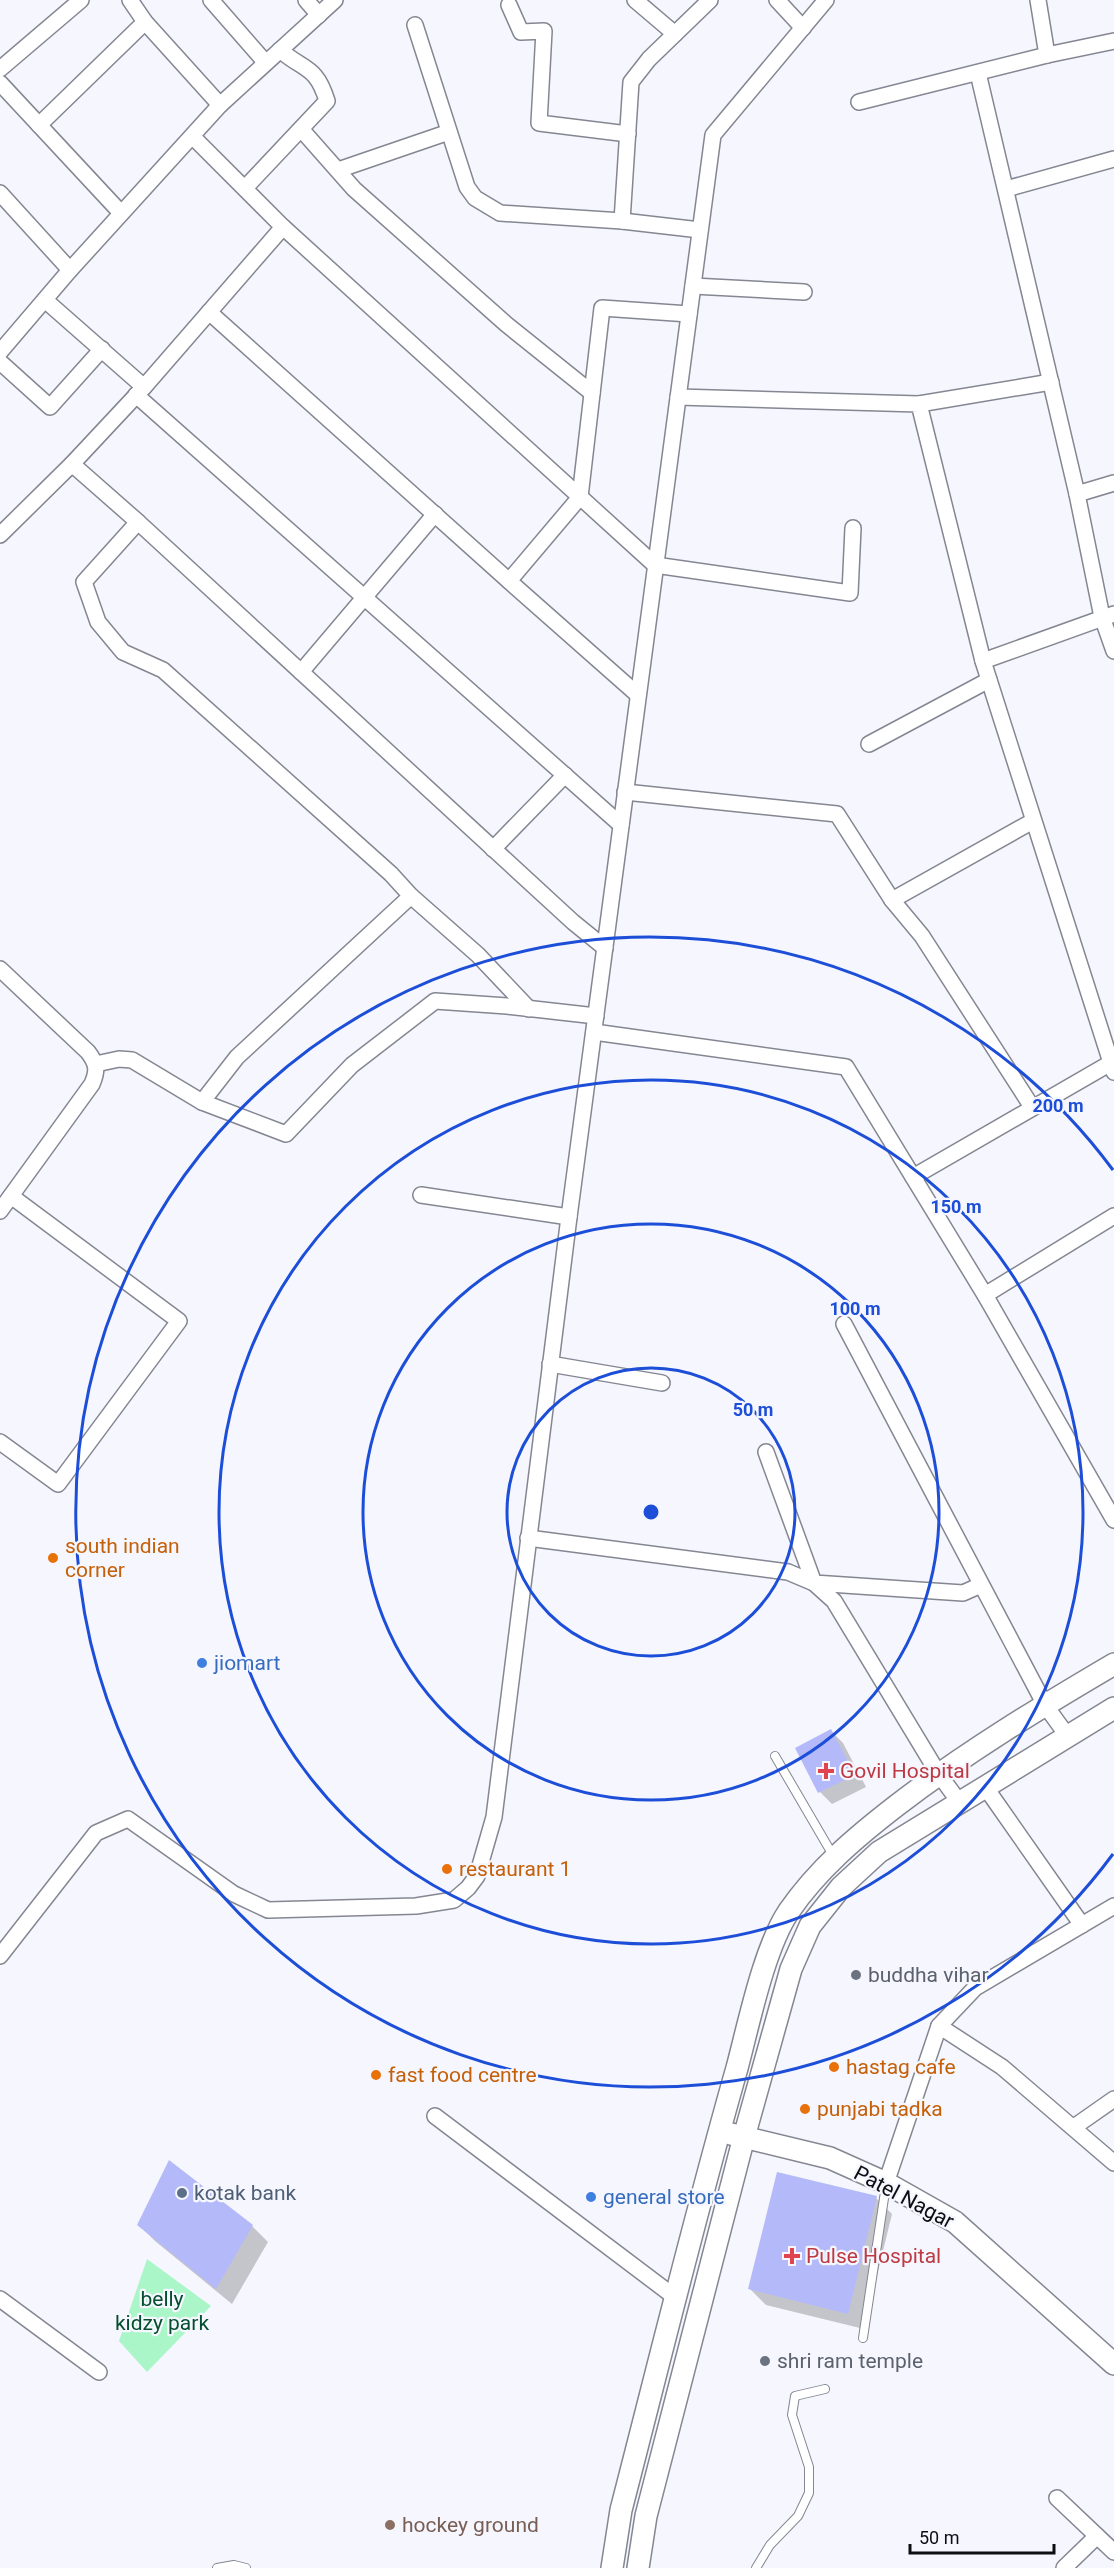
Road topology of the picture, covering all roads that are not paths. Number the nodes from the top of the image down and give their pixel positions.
1 (81, 0) edge
2 (130, 0) edge
3 (211, 0) edge
4 (306, 0) edge
5 (335, 0) edge
6 (635, 0) edge
7 (710, 0) edge
8 (777, 0) edge
9 (826, 0) edge
10 (1038, 0) edge
11 (509, 5) dead end
12 (319, 15) junction
13 (145, 22) junction
14 (415, 25) dead end
15 (803, 28) junction
16 (675, 34) junction
17 (1114, 41) edge
18 (280, 50) junction
19 (1047, 55) junction
20 (265, 62) junction
21 (0, 69) edge
22 (978, 73) junction
23 (0, 83) edge
24 (859, 102) dead end
25 (220, 105) junction
26 (39, 124) junction
27 (301, 129) junction
28 (449, 132) junction
29 (628, 134) junction
30 (193, 136) junction
31 (1114, 159) edge
32 (338, 170) junction
33 (245, 188) junction
34 (1006, 189) junction
35 (0, 194) edge
36 (121, 213) junction
37 (622, 222) junction
38 (283, 227) junction
39 (700, 230) junction
40 (70, 270) junction
41 (693, 286) junction
42 (804, 292) dead end
43 (45, 300) junction
44 (209, 312) junction
45 (689, 314) junction
46 (102, 349) junction
47 (0, 352) edge
48 (0, 362) edge
49 (1051, 382) junction
50 (140, 391) junction
51 (592, 393) junction
52 (678, 397) junction
53 (919, 404) junction
54 (72, 464) junction
55 (1114, 483) edge
56 (1077, 494) junction
57 (580, 497) junction
58 (435, 514) junction
59 (138, 522) junction
60 (853, 528) dead end
61 (0, 535) edge
62 (656, 565) junction
63 (509, 581) junction
64 (364, 597) junction
65 (1108, 616) edge
66 (1114, 651) edge
67 (983, 661) junction
68 (301, 672) junction
69 (989, 681) junction
70 (638, 695) junction
71 (869, 744) dead end
72 (565, 775) junction
73 (626, 792) junction
74 (1033, 821) junction
75 (621, 825) junction
76 (494, 849) junction
77 (411, 896) junction
78 (892, 900) junction
79 (605, 948) junction
80 (0, 969) edge
81 (529, 1009) junction
82 (595, 1024) junction
83 (96, 1064) junction
84 (1113, 1065) edge
85 (202, 1102) junction
86 (1032, 1107) junction
87 (913, 1177) junction
88 (421, 1195) dead end
89 (11, 1196) junction
90 (0, 1211) edge
91 (1114, 1216) edge
92 (569, 1217) junction
93 (985, 1295) junction
94 (844, 1324) dead end
95 (550, 1364) junction
96 (662, 1383) dead end
97 (0, 1442) edge
98 (766, 1452) dead end
99 (1114, 1520) edge
100 (528, 1538) junction
101 (814, 1583) junction
102 (981, 1585) junction
103 (1114, 1664) edge
104 (1045, 1705) junction
105 (1114, 1708) edge
106 (1069, 1738) junction
107 (775, 1756) dead end
108 (938, 1773) junction
109 (986, 1788) junction
110 (960, 1803) junction
111 (834, 1858) junction
112 (1114, 1906) edge
113 (1082, 1925) junction
114 (0, 1956) edge
115 (939, 2026) junction
116 (1114, 2099) edge
117 (435, 2116) dead end
118 (1074, 2127) junction
119 (719, 2130) junction
120 (744, 2137) junction
121 (1114, 2163) edge
122 (886, 2183) junction
123 (676, 2298) junction
124 (0, 2299) edge
125 (863, 2338) dead end
126 (1114, 2364) edge
127 (99, 2372) dead end
128 (825, 2389) dead end
129 (1057, 2498) dead end
130 (1097, 2536) junction
131 (1114, 2552) edge
132 (620, 2567) edge
133 (217, 2568) edge
134 (246, 2568) edge
135 (756, 2568) edge
136 (1064, 2568) edge

1 - 21 street
2 - 13 street
3 - 20 street
4 - 12 street
5 - 12 street
6 - 16 street
7 - 16 street
8 - 15 street
9 - 15 street
10 - 19 street
11 - 29 street
12 - 18 street
13 - 25 street
13 - 26 street
14 - 28 street
15 - 39 street
16 - 29 street
17 - 19 street
18 - 20 street
18 - 27 street
19 - 22 street
20 - 25 street
22 - 24 street
22 - 34 street
23 - 26 street
25 - 30 street
26 - 36 street
27 - 32 street
27 - 33 street
28 - 32 street
28 - 37 street
29 - 37 street
30 - 33 street
30 - 36 street
31 - 34 street
32 - 51 street
33 - 38 street
34 - 49 street
35 - 40 street
36 - 40 street
37 - 39 street
38 - 44 street
38 - 57 street
39 - 41 street
40 - 43 street
41 - 42 street
41 - 45 street
43 - 46 street
43 - 47 street
44 - 50 street
44 - 58 street
45 - 51 street
45 - 52 street
46 - 48 street
46 - 50 street
49 - 53 street
49 - 56 street
50 - 54 street
50 - 64 street
51 - 57 street
52 - 53 street
52 - 62 street
53 - 67 street
54 - 59 street
54 - 61 street
55 - 56 street
56 - 65 street
57 - 62 street
57 - 63 street
58 - 63 street
58 - 64 street
59 - 68 street
59 - 77 street
60 - 62 street
62 - 70 street
63 - 70 street
64 - 68 street
64 - 72 street
65 - 66 street
65 - 67 street
67 - 69 street
68 - 76 street
69 - 71 street
69 - 74 street
70 - 73 street
72 - 75 street
72 - 76 street
73 - 75 street
73 - 78 street
74 - 78 street
74 - 84 street
75 - 79 street
76 - 79 street
77 - 81 street
77 - 85 street
78 - 86 street
79 - 82 street
80 - 83 street
81 - 82 street
81 - 85 street
82 - 87 street
82 - 92 street
83 - 85 street
83 - 89 street
84 - 86 street
86 - 87 street
87 - 93 street
88 - 92 street
89 - 90 street
89 - 97 street
91 - 93 street
92 - 95 street
93 - 99 street
94 - 102 street
95 - 96 street
95 - 100 street
98 - 101 street
100 - 101 street
100 - 114 street
101 - 102 street
101 - 108 street
102 - 104 street
103 - 104 main road
104 - 106 street
104 - 108 main road
105 - 106 main road
106 - 109 main road
107 - 111 lane
108 - 110 street
108 - 111 main road
109 - 110 main road
109 - 113 street
110 - 120 main road
111 - 119 main road
112 - 113 street
113 - 115 street
115 - 118 street
115 - 122 street
116 - 118 street
117 - 123 street
118 - 121 street
119 - 120 main road, Patel Nagar
119 - 123 main road
120 - 122 main road, Patel Nagar
120 - 132 main road
122 - 125 lane
122 - 126 main road, Patel Nagar
123 - 132 main road
124 - 127 street
128 - 135 lane
129 - 130 street
130 - 131 street
130 - 136 street
133 - 134 lane

